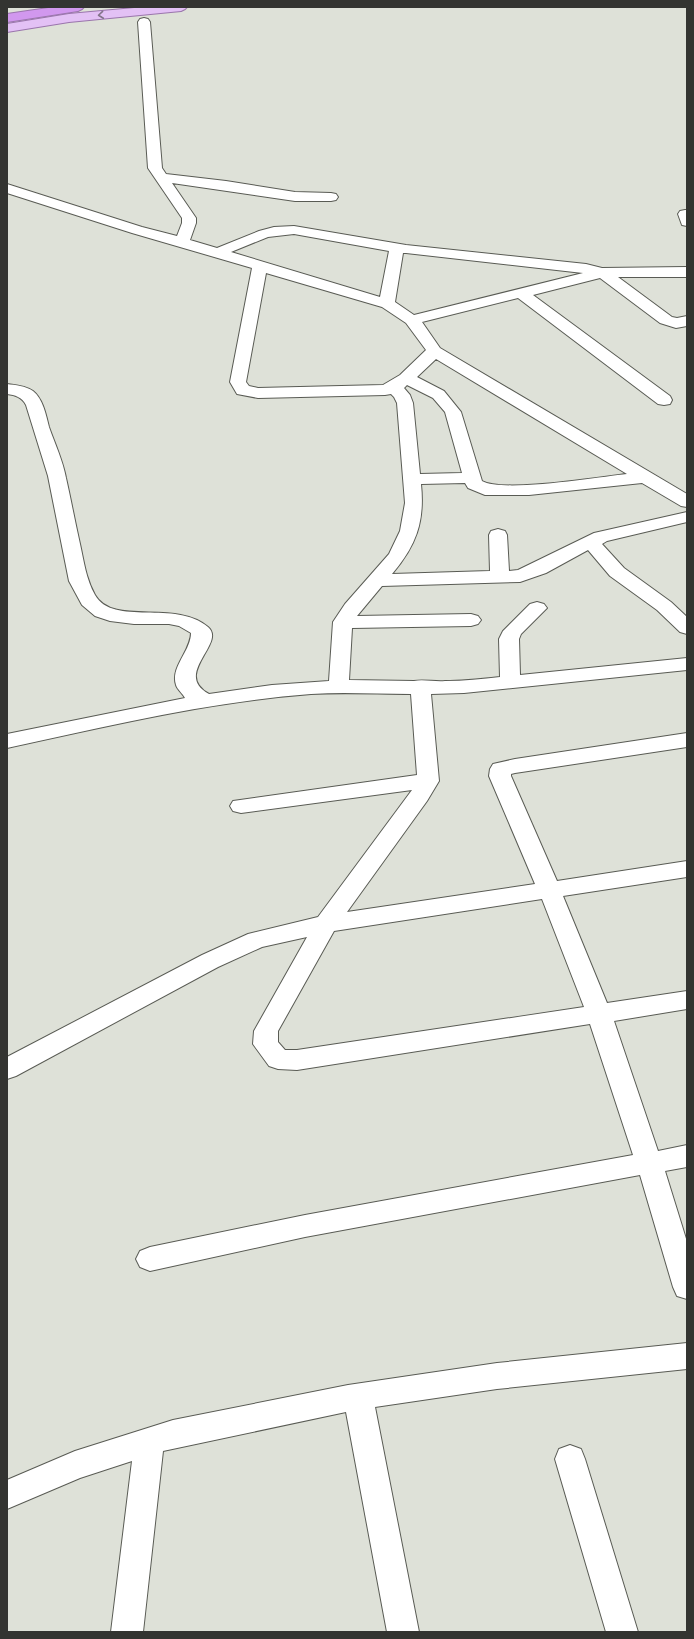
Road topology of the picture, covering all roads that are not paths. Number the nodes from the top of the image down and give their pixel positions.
1 (78, 7) edge
2 (181, 7) edge
3 (7, 18) edge
4 (144, 22) dead end
5 (7, 28) edge
6 (162, 178) junction
7 (7, 188) edge
8 (331, 197) dead end
9 (182, 242) junction
10 (397, 247) junction
11 (218, 253) junction
12 (260, 266) junction
13 (687, 272) edge
14 (602, 273) junction
15 (521, 293) junction
16 (387, 304) junction
17 (412, 320) junction
18 (687, 322) edge
19 (434, 351) junction
20 (400, 383) junction
21 (7, 389) edge
22 (664, 400) dead end
23 (645, 477) junction
24 (472, 478) junction
25 (412, 479) junction
26 (687, 502) edge
27 (687, 517) edge
28 (498, 535) dead end
29 (592, 542) junction
30 (500, 577) junction
31 (376, 580) junction
32 (537, 608) dead end
33 (471, 620) dead end
34 (343, 622) junction
35 (687, 628) edge
36 (686, 666) edge
37 (510, 682) junction
38 (339, 686) junction
39 (420, 686) junction
40 (206, 701) junction
41 (687, 740) edge
42 (7, 741) edge
43 (428, 780) junction
44 (241, 806) dead end
45 (687, 869) edge
46 (549, 890) junction
47 (326, 924) junction
48 (687, 1000) edge
49 (599, 1014) junction
50 (7, 1069) edge
51 (687, 1156) edge
52 (649, 1163) junction
53 (150, 1258) dead end
54 (687, 1287) edge
55 (687, 1356) edge
56 (358, 1397) junction
57 (149, 1443) junction
58 (570, 1459) dead end
59 (7, 1495) edge
60 (127, 1632) edge
61 (403, 1632) edge
62 (622, 1632) edge

1 - 3 highway
2 -> 5 main road
4 - 6 street
6 - 8 street
6 - 9 street
7 - 9 street
9 - 11 street
10 - 11 street
10 - 14 street
10 - 16 street
11 - 12 street
12 - 16 street
12 - 20 street
13 - 14 street
14 - 15 street
14 - 18 street
15 - 17 street
15 - 22 street
16 - 17 street
17 - 19 street
19 - 20 street
19 - 23 street
20 - 24 street
20 - 25 street
21 - 40 street
23 - 24 street
23 - 26 street
24 - 25 street
25 - 31 street
27 - 29 street
28 - 30 street
29 - 30 street
29 - 35 street
30 - 31 street
31 - 34 street
32 - 37 street
33 - 34 street
34 - 38 street
36 - 37 street
37 - 39 street
38 - 39 street
38 - 40 street
39 - 43 street
40 - 42 street
41 - 46 street
43 - 44 street
43 - 47 street
45 - 46 street
46 - 47 street
46 - 49 street
47 - 49 street
47 - 50 street
48 - 49 street
49 - 52 street
51 - 52 street
52 - 53 street
52 - 54 street
55 - 56 street
56 - 57 street
56 - 61 street
57 - 59 street
57 - 60 street
58 - 62 street

